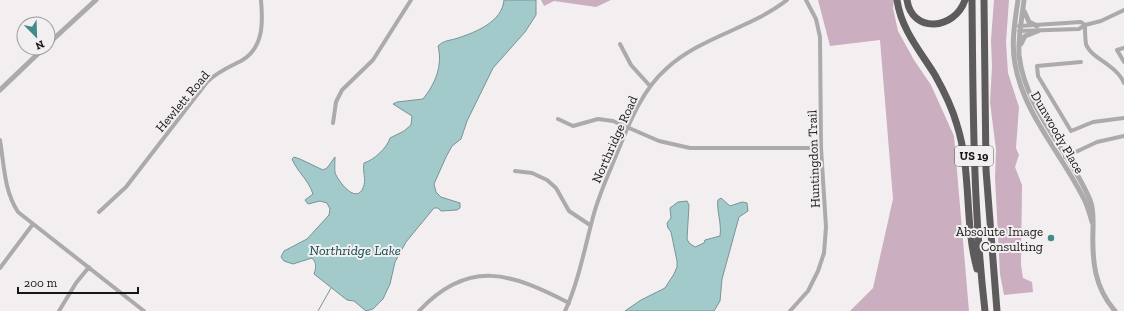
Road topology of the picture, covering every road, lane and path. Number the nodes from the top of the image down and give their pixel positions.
1 (96, 0) edge
2 (261, 0) edge
3 (411, 0) edge
4 (787, 0) edge
5 (806, 0) edge
6 (897, 0) edge
7 (907, 0) edge
8 (965, 0) edge
9 (972, 0) edge
10 (984, 0) edge
11 (1018, 0) edge
12 (1024, 0) edge
13 (1023, 9) junction
14 (1124, 10) edge
15 (1085, 25) junction
16 (1014, 28) junction
17 (1020, 28) junction
18 (1038, 28) junction
19 (56, 37) edge
20 (620, 44) dead end
21 (1124, 48) edge
22 (1019, 51) junction
23 (36, 56) edge
24 (1081, 62) dead end
25 (1124, 62) edge
26 (1123, 79) edge
27 (650, 86) junction
28 (0, 90) edge
29 (1124, 118) edge
30 (558, 119) dead end
31 (333, 122) dead end
32 (628, 127) junction
33 (1124, 136) edge
34 (0, 140) edge
35 (821, 148) junction
36 (1066, 157) junction
37 (1061, 160) junction
38 (515, 171) dead end
39 (99, 212) dead end
40 (1093, 223) junction
41 (33, 224) junction
42 (590, 225) junction
43 (0, 268) edge
44 (89, 268) junction
45 (982, 286) junction
46 (569, 303) junction
47 (59, 311) edge
48 (144, 311) edge
49 (420, 311) edge
50 (565, 311) edge
51 (790, 311) edge
52 (985, 311) edge
53 (997, 311) edge
54 (1115, 311) edge

1 - 19 street
2 - 39 street, Hewlett Road
3 - 31 street
4 - 27 street, Northridge Road
5 - 35 street, Huntingdon Trail
6 - 45 highway
7 - 8 highway
9 - 45 highway, US 19
10 - 53 highway, US 19
11 - 16 street, Dunwoody Place
12 - 13 street, Dunwoody Place
13 - 17 street, Dunwoody Place
13 - 18 street
14 - 15 street
15 - 18 street
15 - 26 street
16 - 17 street
16 - 37 street, Dunwoody Place
17 - 18 street
17 - 22 street, Dunwoody Place
18 - 22 street
20 - 27 street
21 - 25 street
22 - 36 street, Dunwoody Place
23 - 28 street
24 - 29 street
27 - 32 street, Northridge Road
30 - 32 street
32 - 35 street
32 - 42 street, Northridge Road
33 - 36 street
34 - 41 street
35 - 51 street, Huntingdon Trail
36 - 37 street
36 - 40 street, Dunwoody Place
37 - 40 street, Dunwoody Place
38 - 42 street
40 - 54 street, Dunwoody Place
41 - 43 street
41 - 44 street
42 - 46 street, Northridge Road
44 - 47 street
44 - 48 street
45 - 52 highway, US 19
46 - 49 street
46 - 50 street, Northridge Road

